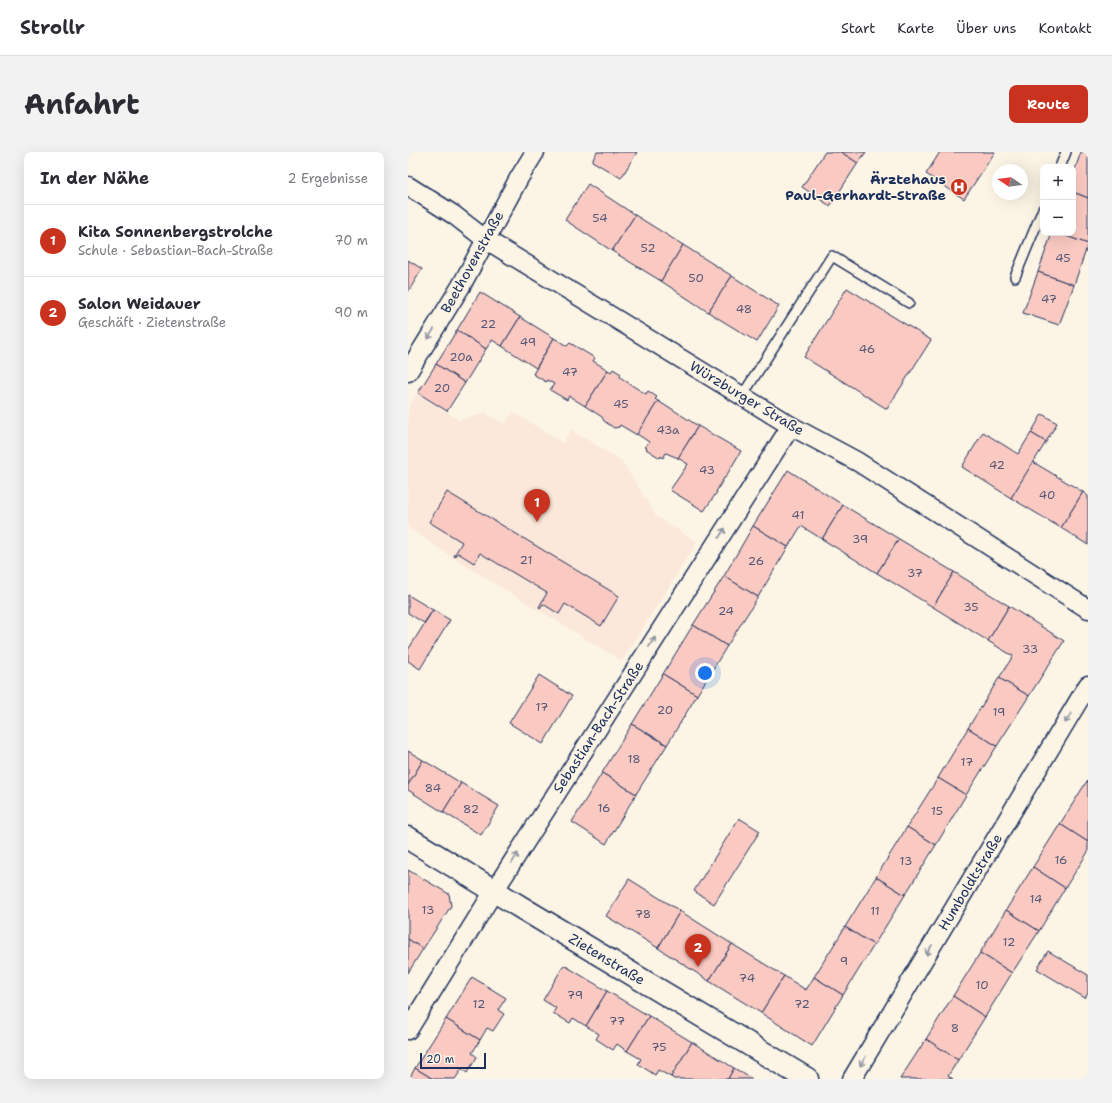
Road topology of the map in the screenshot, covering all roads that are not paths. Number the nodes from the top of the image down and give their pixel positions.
1 (535, 152) edge
2 (1066, 152) edge
3 (1061, 164) edge
4 (408, 186) edge
5 (1040, 215) edge
6 (485, 239) junction
7 (1015, 277) dead end
8 (909, 303) dead end
9 (408, 372) edge
10 (742, 396) junction
11 (791, 426) junction
12 (1088, 609) edge
13 (1088, 685) edge
14 (408, 838) edge
15 (494, 891) junction
16 (408, 1030) edge
17 (808, 1079) edge
18 (852, 1079) edge

1 - 6 street, Beethovenstraße
2 - 3 lane
4 - 6 street, Würzburger Straße
5 - 7 lane
6 -> 9 street, Beethovenstraße
6 - 10 street, Würzburger Straße
8 - 10 lane
10 - 11 street, Würzburger Straße
11 - 12 street, Würzburger Straße
15 -> 11 street, Sebastian-Bach-Straße
13 -> 18 street, Humboldtstraße
14 - 15 street, Zietenstraße
15 - 16 street, Sebastian-Bach-Straße
15 - 17 street, Zietenstraße

